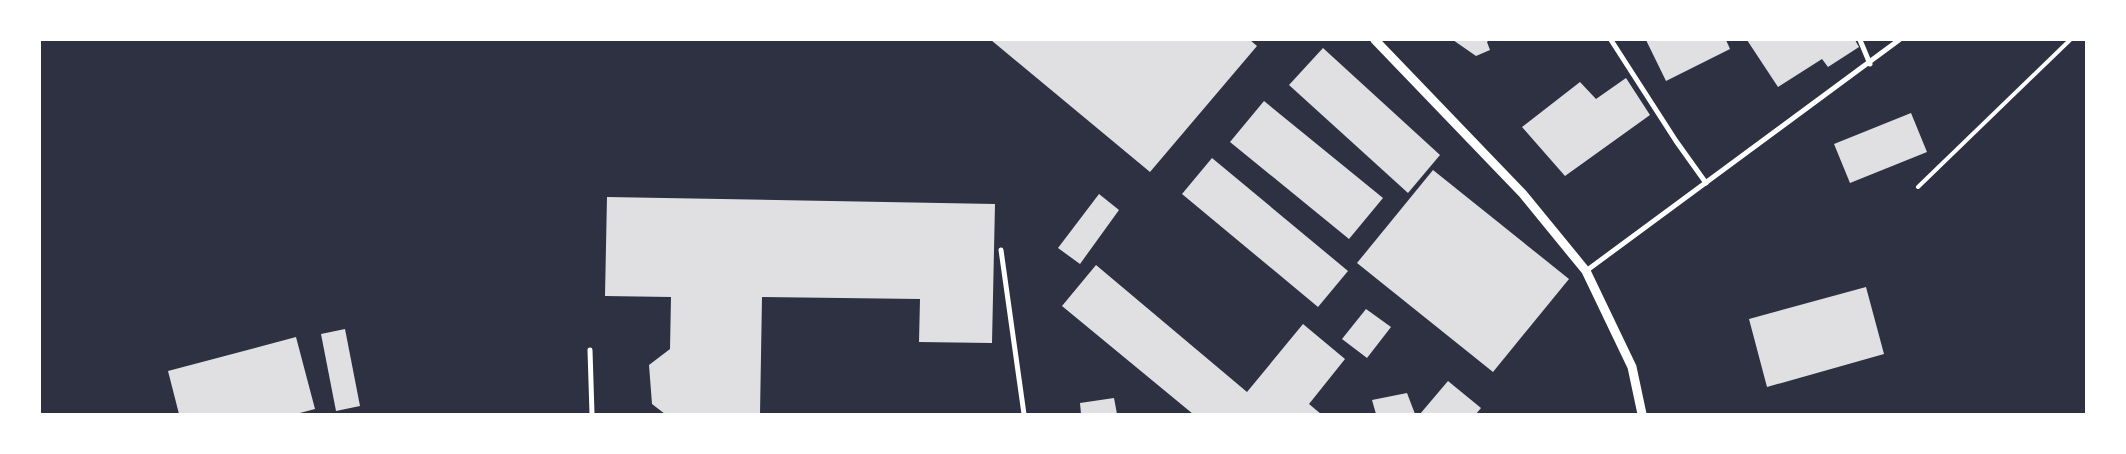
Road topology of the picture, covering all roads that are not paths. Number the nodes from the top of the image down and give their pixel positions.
1 (1374, 40) edge
2 (1611, 40) edge
3 (1860, 40) edge
4 (1899, 40) edge
5 (2070, 40) edge
6 (1870, 64) junction
7 (1706, 183) junction
8 (1918, 187) dead end
9 (1001, 250) dead end
10 (1586, 271) junction
11 (590, 350) dead end
12 (592, 414) edge
13 (1024, 414) edge
14 (1642, 414) edge

1 - 10 street
2 - 7 street
3 - 6 street
4 - 6 street
5 - 8 lane
6 - 7 street
7 - 10 street
9 - 13 street
10 - 14 street
11 - 12 street

